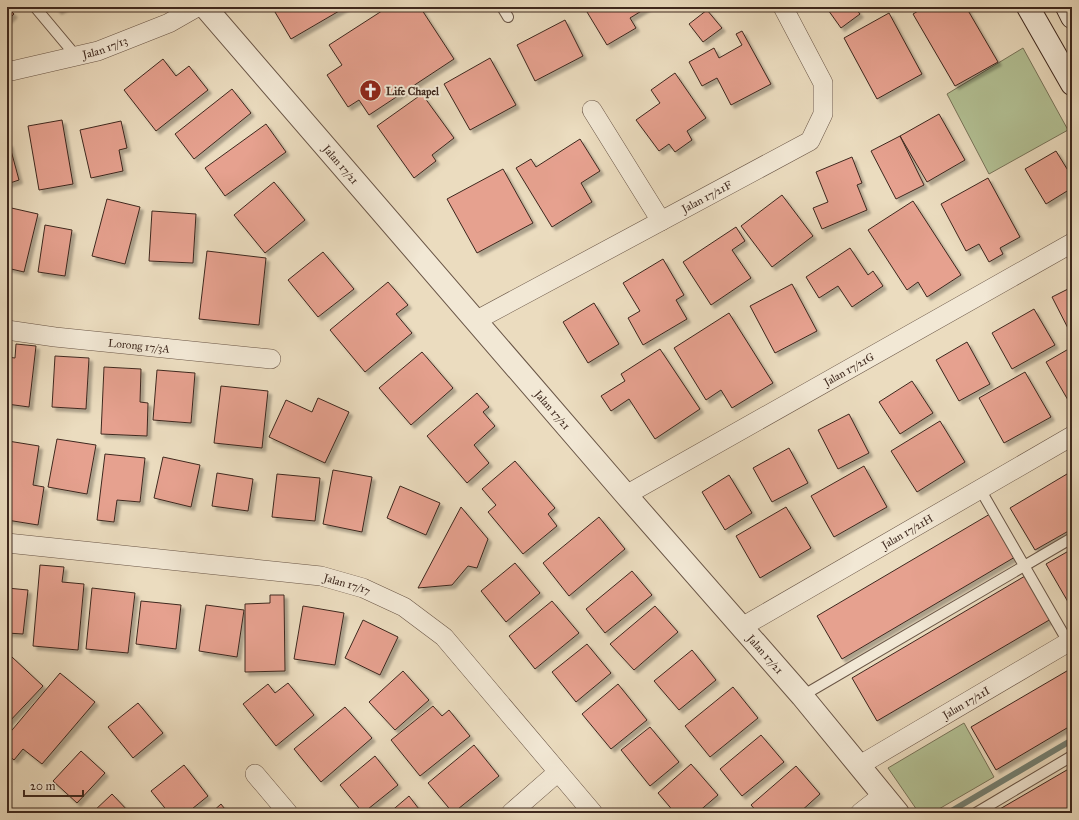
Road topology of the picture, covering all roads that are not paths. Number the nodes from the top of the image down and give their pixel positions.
1 (35, 7) edge
2 (197, 7) edge
3 (205, 7) edge
4 (502, 7) edge
5 (783, 7) edge
6 (1028, 7) edge
7 (1067, 7) edge
8 (508, 17) dead end
9 (1072, 17) edge
10 (76, 56) junction
11 (7, 72) edge
12 (1072, 84) edge
13 (592, 110) dead end
14 (661, 221) junction
15 (1072, 243) edge
16 (475, 321) junction
17 (7, 330) edge
18 (271, 359) dead end
19 (1072, 436) edge
20 (980, 489) junction
21 (626, 495) junction
22 (1072, 538) edge
23 (7, 543) edge
24 (1024, 566) junction
25 (742, 627) junction
26 (1070, 641) edge
27 (802, 696) junction
28 (1072, 756) edge
29 (860, 765) junction
30 (558, 772) junction
31 (255, 774) dead end
32 (884, 794) junction
33 (288, 813) edge
34 (511, 813) edge
35 (593, 813) edge
36 (860, 813) edge
37 (898, 813) edge
38 (976, 813) edge

1 - 10 lane
2 - 10 street, Jalan 17/13
3 - 16 street, Jalan 17/21
4 - 8 lane
5 - 14 street, Jalan 17/21F
6 - 12 street
7 - 9 street
10 - 11 street, Jalan 17/13
13 - 14 street
14 - 16 street, Jalan 17/21F
15 - 21 street, Jalan 17/21G
16 - 21 street, Jalan 17/21
17 - 18 street, Lorong 17/3A
19 - 20 street, Jalan 17/21H
20 - 24 lane
20 - 25 street, Jalan 17/21H
21 - 25 street, Jalan 17/21
22 - 24 lane
23 - 30 street, Jalan 17/17
24 - 26 lane
24 - 27 lane
25 - 27 street, Jalan 17/21
26 - 29 street, Jalan 17/21I
27 - 29 street, Jalan 17/21
28 - 38 lane
29 - 32 street, Jalan 17/21
30 - 34 street
30 - 35 street, Jalan 17/17
31 - 33 street
32 - 36 street
32 - 37 street, Jalan 17/21

